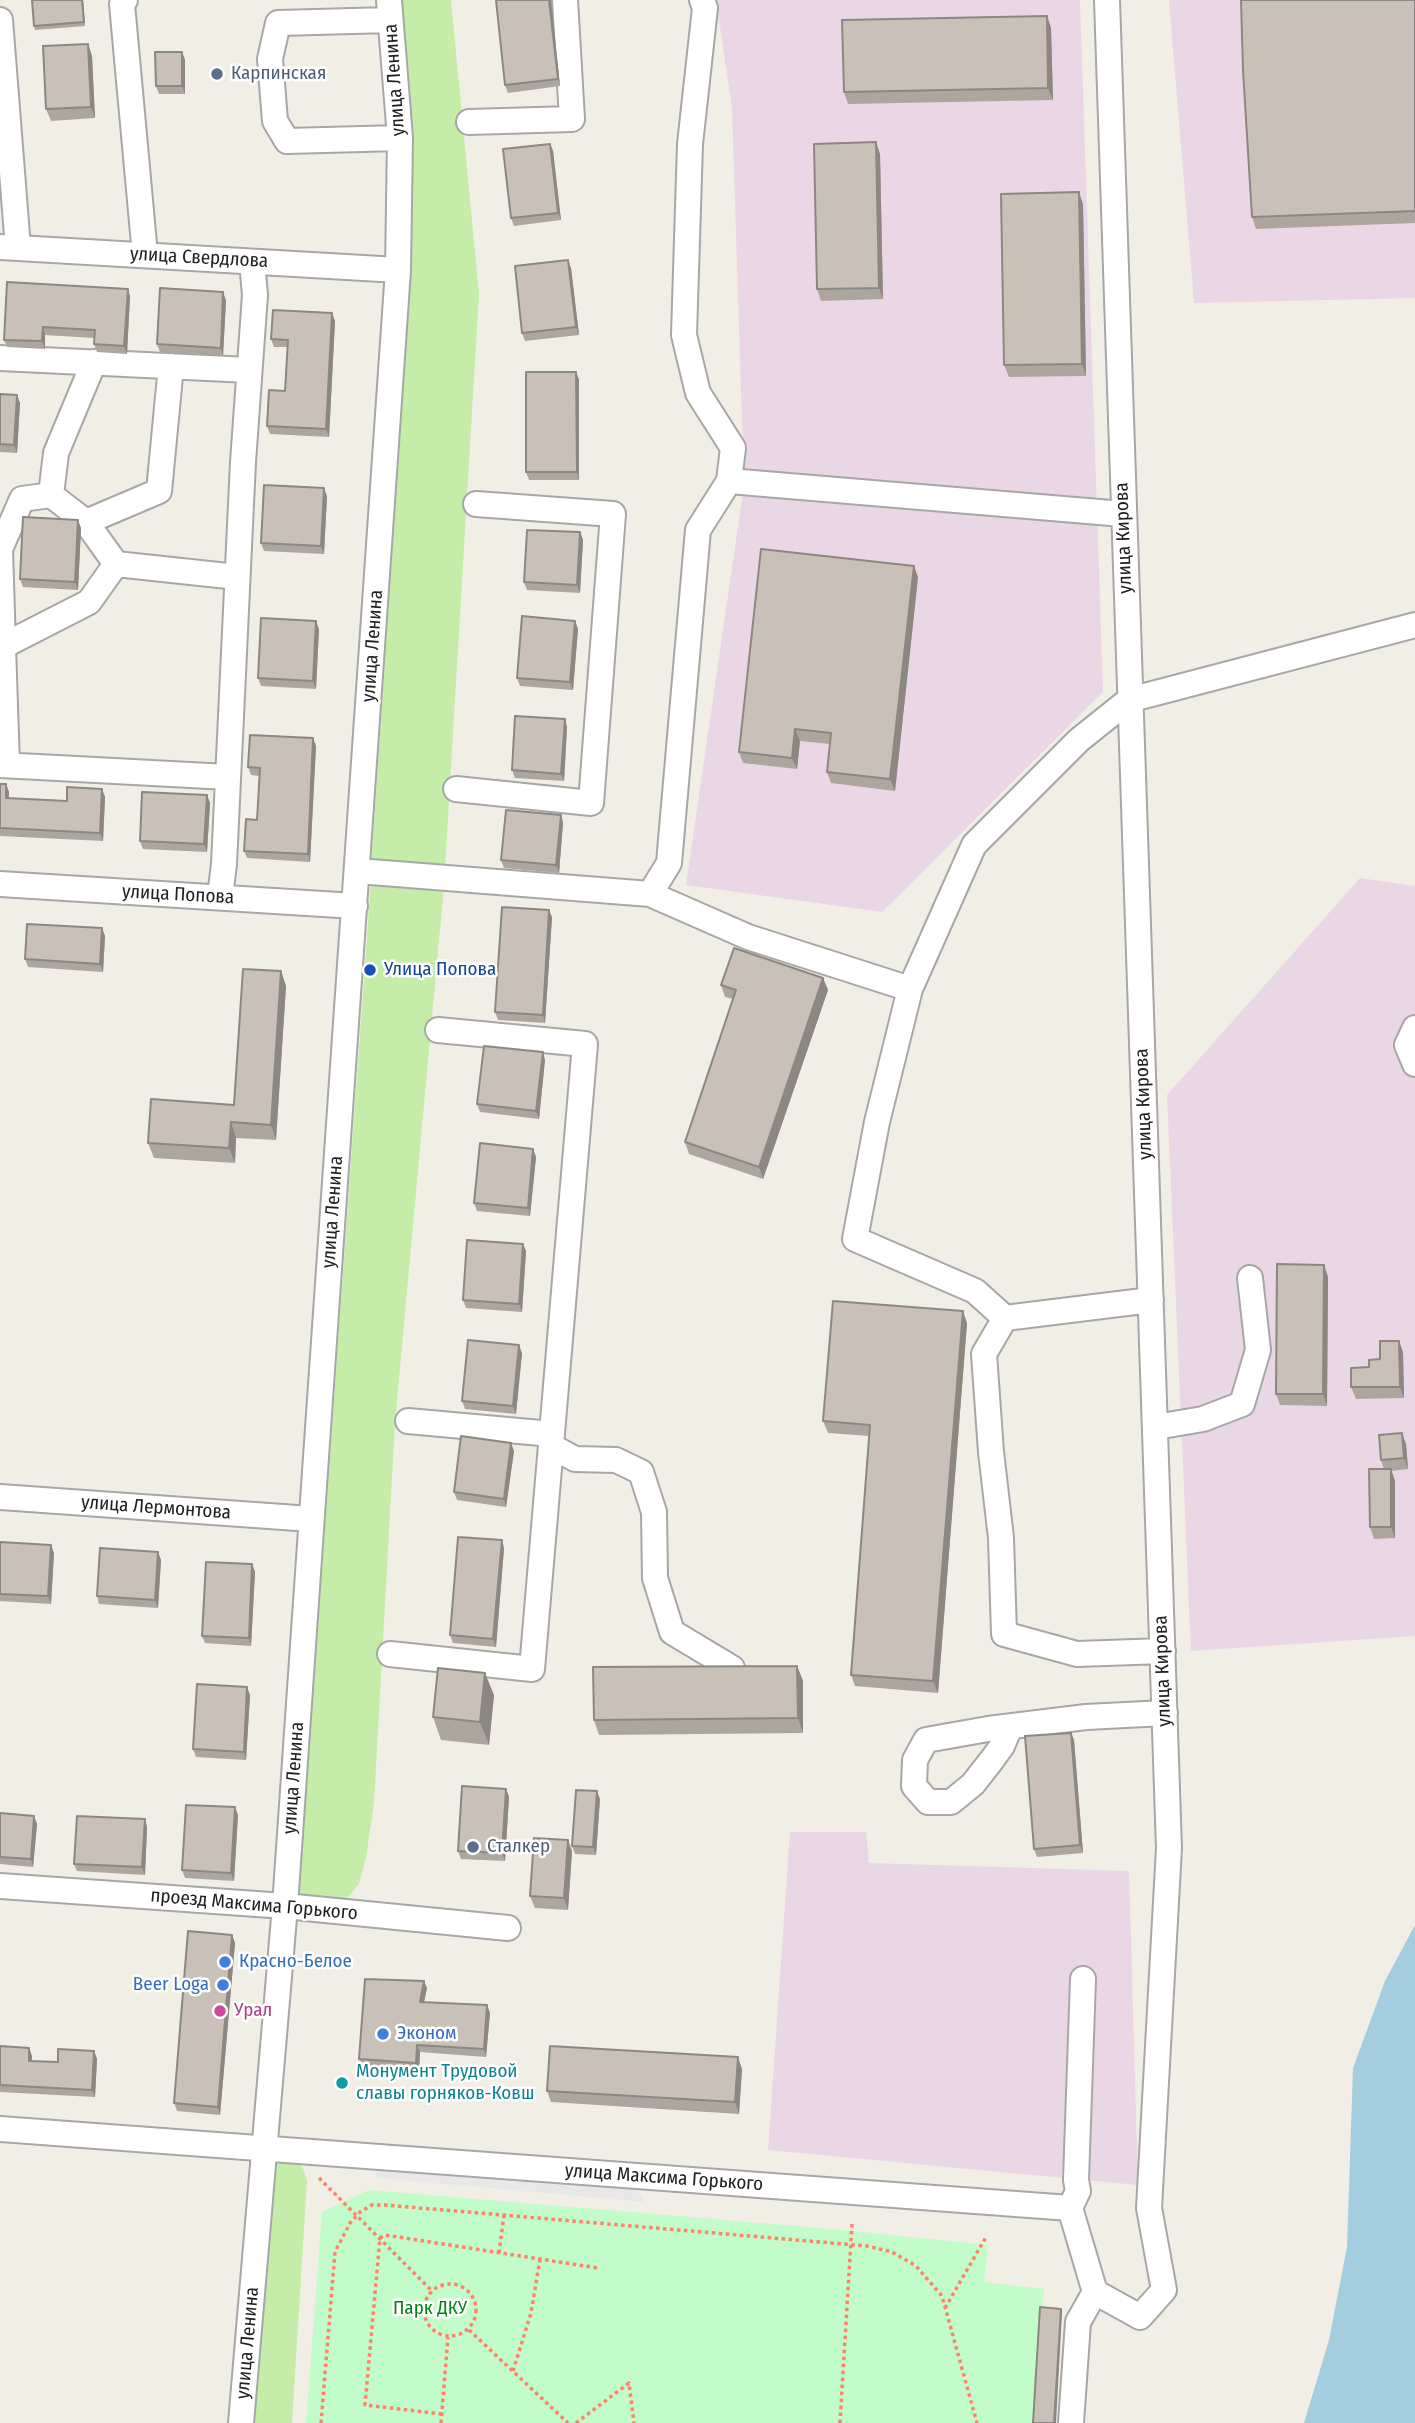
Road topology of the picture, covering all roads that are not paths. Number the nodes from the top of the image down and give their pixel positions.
1 (125, 0) edge
2 (565, 0) edge
3 (702, 0) edge
4 (1107, 0) edge
5 (389, 10) edge
6 (0, 20) edge
7 (469, 122) dead end
8 (400, 138) junction
9 (9, 247) edge
10 (145, 255) junction
11 (252, 261) junction
12 (398, 270) junction
13 (0, 358) edge
14 (94, 362) junction
15 (171, 366) junction
16 (249, 370) junction
17 (729, 481) junction
18 (51, 495) junction
19 (476, 503) dead end
20 (1123, 514) junction
21 (86, 522) junction
22 (116, 564) junction
23 (237, 577) junction
24 (1415, 625) edge
25 (1, 646) edge
26 (1129, 700) junction
27 (3, 765) edge
28 (228, 777) junction
29 (456, 789) dead end
30 (358, 871) junction
31 (0, 884) edge
32 (650, 894) junction
33 (220, 897) junction
34 (355, 906) junction
35 (910, 989) junction
36 (1415, 1028) edge
37 (438, 1030) dead end
38 (1415, 1064) edge
39 (1250, 1278) dead end
40 (1152, 1300) junction
41 (1005, 1318) junction
42 (408, 1421) dead end
43 (1156, 1427) junction
44 (551, 1440) junction
45 (0, 1497) edge
46 (311, 1519) junction
47 (1163, 1651) junction
48 (390, 1654) dead end
49 (732, 1668) edge
50 (1165, 1713) junction
51 (1010, 1727) dead end
52 (0, 1886) edge
53 (285, 1906) junction
54 (508, 1928) dead end
55 (1083, 1979) dead end
56 (0, 2129) edge
57 (266, 2148) junction
58 (1070, 2208) junction
59 (1095, 2292) junction
60 (241, 2423) edge
61 (1071, 2423) edge

1 - 10 street
2 - 7 street
3 - 17 street
4 - 20 street, улица Кирова
5 - 8 street, улица Ленина
5 - 8 street
6 - 9 street
8 - 12 street, улица Ленина
9 - 10 street, улица Свердлова
10 - 11 street, улица Свердлова
11 - 12 street, улица Свердлова
11 - 16 street
12 - 30 street, улица Ленина
13 - 14 street
14 - 15 street
14 - 18 street
15 - 16 street
15 - 21 street
16 - 23 street
17 - 20 street
17 - 32 street
18 - 21 street
18 - 25 street
19 - 29 street
20 - 26 street, улица Кирова
21 - 22 street
22 - 23 street
22 - 25 street
23 - 28 street
24 - 26 street
25 - 27 street
26 - 35 street
26 - 40 street, улица Кирова
27 - 28 street
28 - 33 street
30 - 32 street
30 - 34 street, улица Ленина
31 - 33 street, улица Попова
32 - 35 street
33 - 34 street, улица Попова
34 - 46 street, улица Ленина
35 - 41 street
36 - 38 street
37 - 44 street
39 - 43 street
40 - 41 street
40 - 43 street, улица Кирова
41 - 47 street
42 - 44 street
43 - 47 street, улица Кирова
44 - 48 street
44 - 49 street
45 - 46 street, улица Лермонтова
46 - 53 street, улица Ленина
47 - 50 street, улица Кирова
50 - 51 street
50 - 59 street, улица Кирова
52 - 53 street, проезд Максима Горького
53 - 54 street, проезд Максима Горького
53 - 57 street, улица Ленина
55 - 58 street
56 - 57 street, улица Максима Горького
57 - 58 street, улица Максима Горького
57 - 60 street, улица Ленина
58 - 59 street
59 - 61 street

